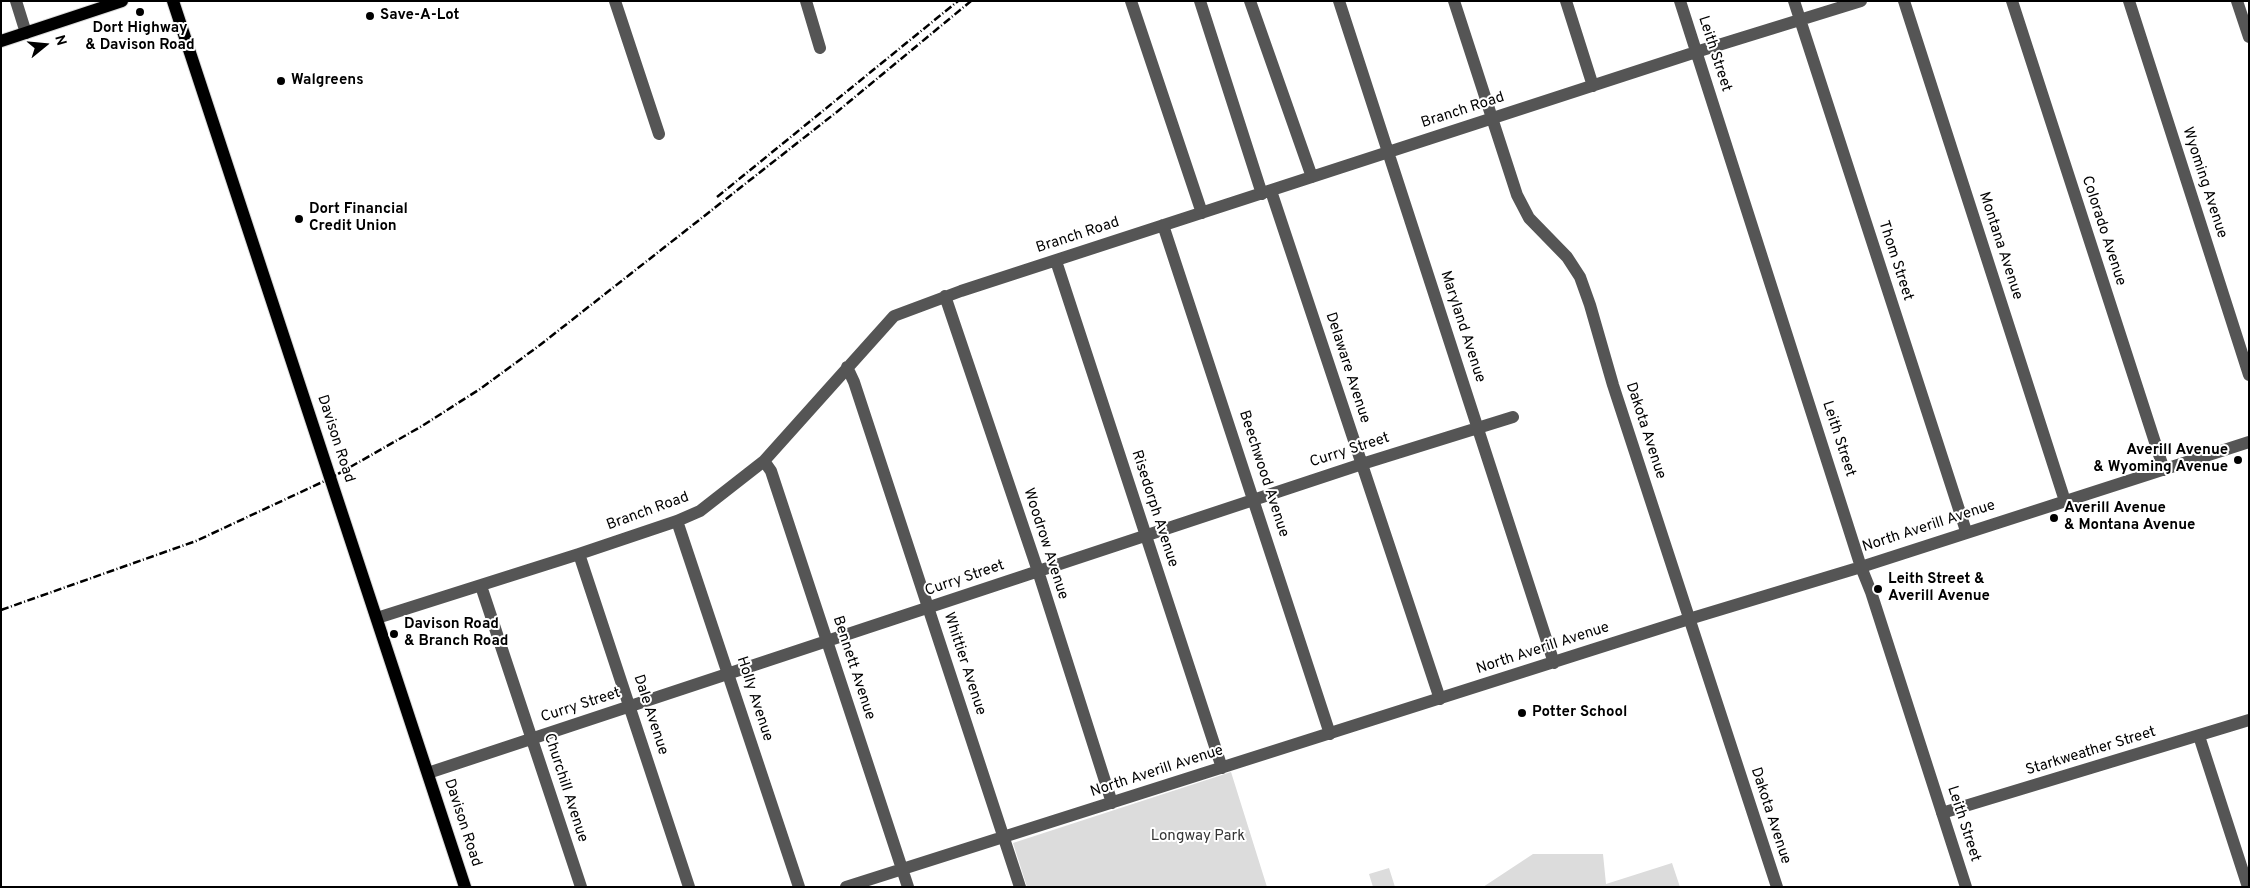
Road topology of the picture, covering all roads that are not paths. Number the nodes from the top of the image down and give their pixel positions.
1 (16, 1) edge
2 (122, 1) edge
3 (173, 1) edge
4 (615, 1) edge
5 (806, 1) edge
6 (1131, 1) edge
7 (1200, 1) edge
8 (1250, 1) edge
9 (1339, 1) edge
10 (1454, 1) edge
11 (1566, 1) edge
12 (1680, 1) edge
13 (1794, 1) edge
14 (1861, 1) edge
15 (1904, 1) edge
16 (2012, 1) edge
17 (2129, 1) edge
18 (2237, 1) edge
19 (1800, 20) junction
20 (26, 33) junction
21 (2249, 37) edge
22 (1, 41) edge
23 (820, 48) dead end
24 (1696, 52) junction
25 (1593, 86) junction
26 (1492, 119) junction
27 (659, 134) dead end
28 (1390, 152) junction
29 (1312, 177) junction
30 (1266, 193) junction
31 (1202, 213) junction
32 (1163, 225) junction
33 (1056, 261) junction
34 (945, 296) junction
35 (847, 367) junction
36 (2249, 375) edge
37 (1513, 416) dead end
38 (1477, 427) junction
39 (2249, 442) edge
40 (764, 461) junction
41 (1362, 464) junction
42 (2164, 470) junction
43 (1254, 500) junction
44 (2064, 501) junction
45 (677, 521) junction
46 (1966, 531) junction
47 (1146, 537) junction
48 (578, 554) junction
49 (1861, 567) junction
50 (1038, 572) junction
51 (481, 586) junction
52 (929, 608) junction
53 (377, 618) junction
54 (1689, 619) junction
55 (827, 642) junction
56 (1554, 663) junction
57 (729, 674) junction
58 (1440, 699) junction
59 (630, 707) junction
60 (2249, 720) edge
61 (1330, 734) junction
62 (2199, 736) junction
63 (532, 738) junction
64 (1222, 768) junction
65 (428, 773) junction
66 (1112, 802) junction
67 (1942, 813) junction
68 (1004, 837) junction
69 (902, 869) junction
70 (465, 887) edge
71 (581, 887) edge
72 (689, 887) edge
73 (799, 887) edge
74 (846, 887) edge
75 (908, 887) edge
76 (1020, 887) edge
77 (1777, 887) edge
78 (1966, 887) edge
79 (2248, 887) edge

1 - 20 street
2 - 20 main road
3 - 53 main road, Davison Road
4 - 27 street
5 - 23 street
6 - 31 street
7 - 30 street, Delaware Avenue
8 - 29 street
9 - 28 street, Maryland Avenue
10 - 26 street, Dakota Avenue
11 - 25 street
12 - 24 street, Leith Street
13 - 19 street, Thom Street
14 - 19 street, Branch Road
15 - 44 street, Montana Avenue
16 - 42 street, Colorado Avenue
17 - 36 street, Wyoming Avenue
18 - 21 street
19 - 24 street, Branch Road
19 - 46 street, Thom Street
20 - 22 main road
24 - 25 street, Branch Road
24 - 49 street, Leith Street
25 - 26 street, Branch Road
26 - 28 street, Branch Road
26 - 54 street, Dakota Avenue
28 - 29 street, Branch Road
28 - 38 street, Maryland Avenue
29 - 30 street, Branch Road
30 - 31 street, Branch Road
30 - 41 street, Delaware Avenue
31 - 32 street, Branch Road
32 - 33 street, Branch Road
32 - 43 street, Beechwood Avenue
33 - 34 street, Branch Road
33 - 47 street, Risedorph Avenue
34 - 35 street, Branch Road
34 - 50 street, Woodrow Avenue
35 - 40 street, Branch Road
35 - 52 street, Whittier Avenue
37 - 38 street, Curry Street
38 - 41 street, Curry Street
38 - 56 street, Maryland Avenue
39 - 42 street, North Averill Avenue
40 - 45 street, Branch Road
40 - 55 street, Bennett Avenue
41 - 43 street, Curry Street
41 - 58 street, Delaware Avenue
42 - 44 street, North Averill Avenue
43 - 47 street, Curry Street
43 - 61 street, Beechwood Avenue
44 - 46 street, North Averill Avenue
45 - 48 street, Branch Road
45 - 57 street, Holly Avenue
46 - 49 street, North Averill Avenue
47 - 50 street, Curry Street
47 - 64 street, Risedorph Avenue
48 - 51 street, Branch Road
48 - 59 street, Dale Avenue
49 - 54 street, North Averill Avenue
49 - 67 street, Leith Street
50 - 52 street, Curry Street
50 - 66 street, Woodrow Avenue
51 - 53 street, Branch Road
51 - 63 street, Churchill Avenue
52 - 55 street, Curry Street
52 - 68 street, Whittier Avenue
53 - 65 main road, Davison Road
54 - 56 street, North Averill Avenue
54 - 77 street, Dakota Avenue
55 - 57 street, Curry Street
55 - 69 street, Bennett Avenue
56 - 58 street, North Averill Avenue
57 - 59 street, Curry Street
57 - 73 street, Holly Avenue
58 - 61 street, North Averill Avenue
59 - 63 street, Curry Street
59 - 72 street, Dale Avenue
60 - 62 street, Starkweather Street
61 - 64 street, North Averill Avenue
62 - 67 street, Starkweather Street
62 - 79 street
63 - 65 street, Curry Street
63 - 71 street, Churchill Avenue
64 - 66 street, North Averill Avenue
65 - 70 main road, Davison Road
66 - 68 street, North Averill Avenue
67 - 78 street, Leith Street
68 - 69 street, North Averill Avenue
68 - 76 street, Whittier Avenue
69 - 74 street, North Averill Avenue
69 - 75 street, Bennett Avenue

